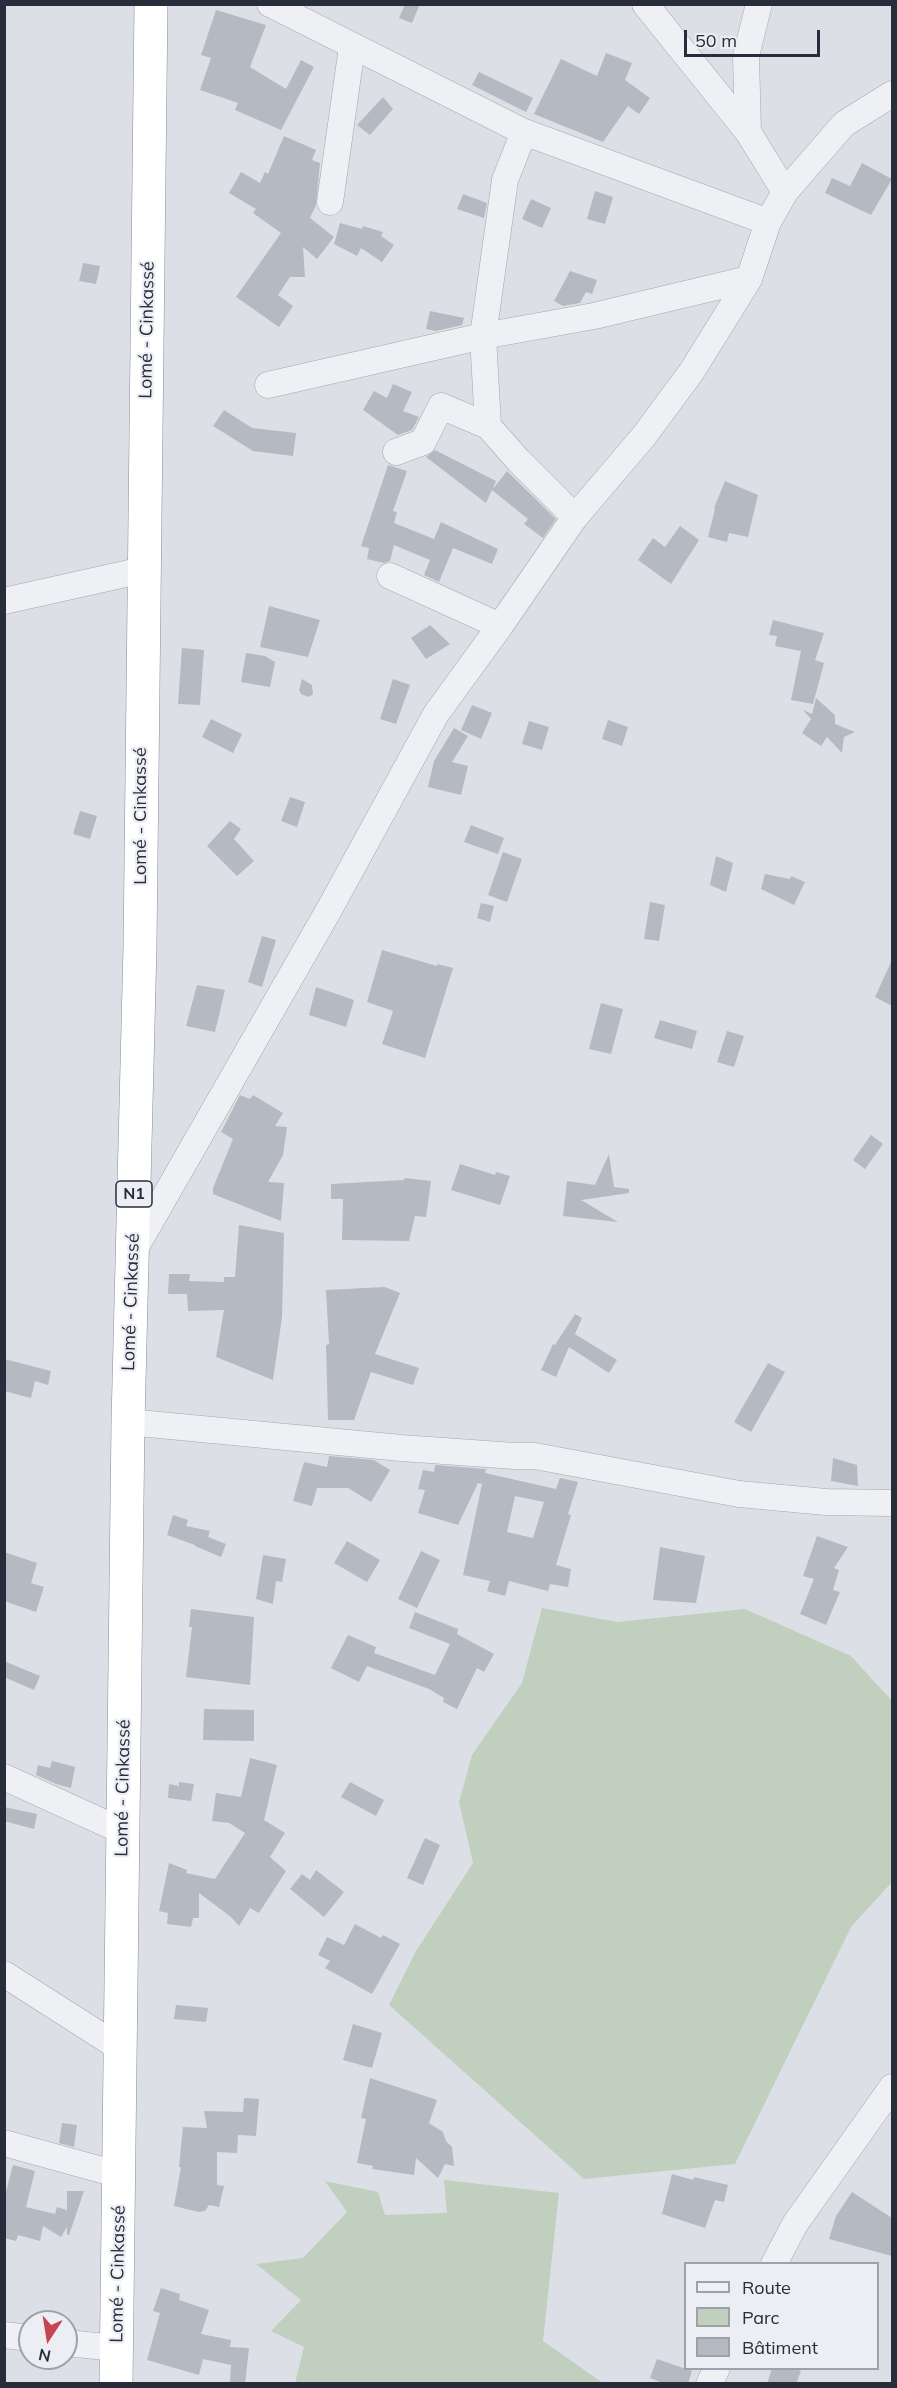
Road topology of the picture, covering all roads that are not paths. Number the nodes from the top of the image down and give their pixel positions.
1 (151, 4) edge
2 (270, 4) edge
3 (645, 4) edge
4 (759, 4) edge
5 (352, 47) junction
6 (892, 94) edge
7 (524, 132) junction
8 (748, 132) junction
9 (785, 192) junction
10 (330, 202) dead end
11 (768, 222) junction
12 (749, 279) junction
13 (483, 336) junction
14 (268, 385) dead end
15 (488, 426) junction
16 (396, 452) dead end
17 (575, 518) junction
18 (143, 570) junction
19 (390, 576) dead end
20 (4, 601) edge
21 (501, 626) junction
22 (133, 1252) junction
23 (128, 1422) junction
24 (892, 1503) edge
25 (4, 1778) edge
26 (122, 1831) junction
27 (4, 1974) edge
28 (120, 2048) junction
29 (892, 2087) edge
30 (4, 2143) edge
31 (120, 2175) junction
32 (775, 2262) edge
33 (78, 2344) edge
34 (117, 2348) junction
35 (716, 2370) edge
36 (116, 2384) edge
37 (709, 2384) edge

1 - 18 highway, Lomé - Cinkassé / N1
2 - 5 street
3 - 8 street
4 - 8 street
5 - 7 street
5 - 10 street
6 - 9 street
7 - 11 street
7 - 13 street
8 - 9 street
9 - 11 street
11 - 12 street
12 - 13 street
12 - 17 street
13 - 14 street
13 - 15 street
15 - 16 street
15 - 17 street
17 - 21 street
18 - 20 street
18 - 22 highway, Lomé - Cinkassé / N1
19 - 21 street
21 - 22 street
22 - 23 highway, Lomé - Cinkassé / N1
23 - 24 street
23 - 26 highway, Lomé - Cinkassé / N1
25 - 26 street
26 - 28 highway, Lomé - Cinkassé / N1
27 - 28 street
28 - 31 highway, Lomé - Cinkassé / N1
29 - 32 street
30 - 31 street
31 - 34 highway, Lomé - Cinkassé / N1
33 - 34 street
34 - 36 highway, Lomé - Cinkassé / N1
35 - 37 street

